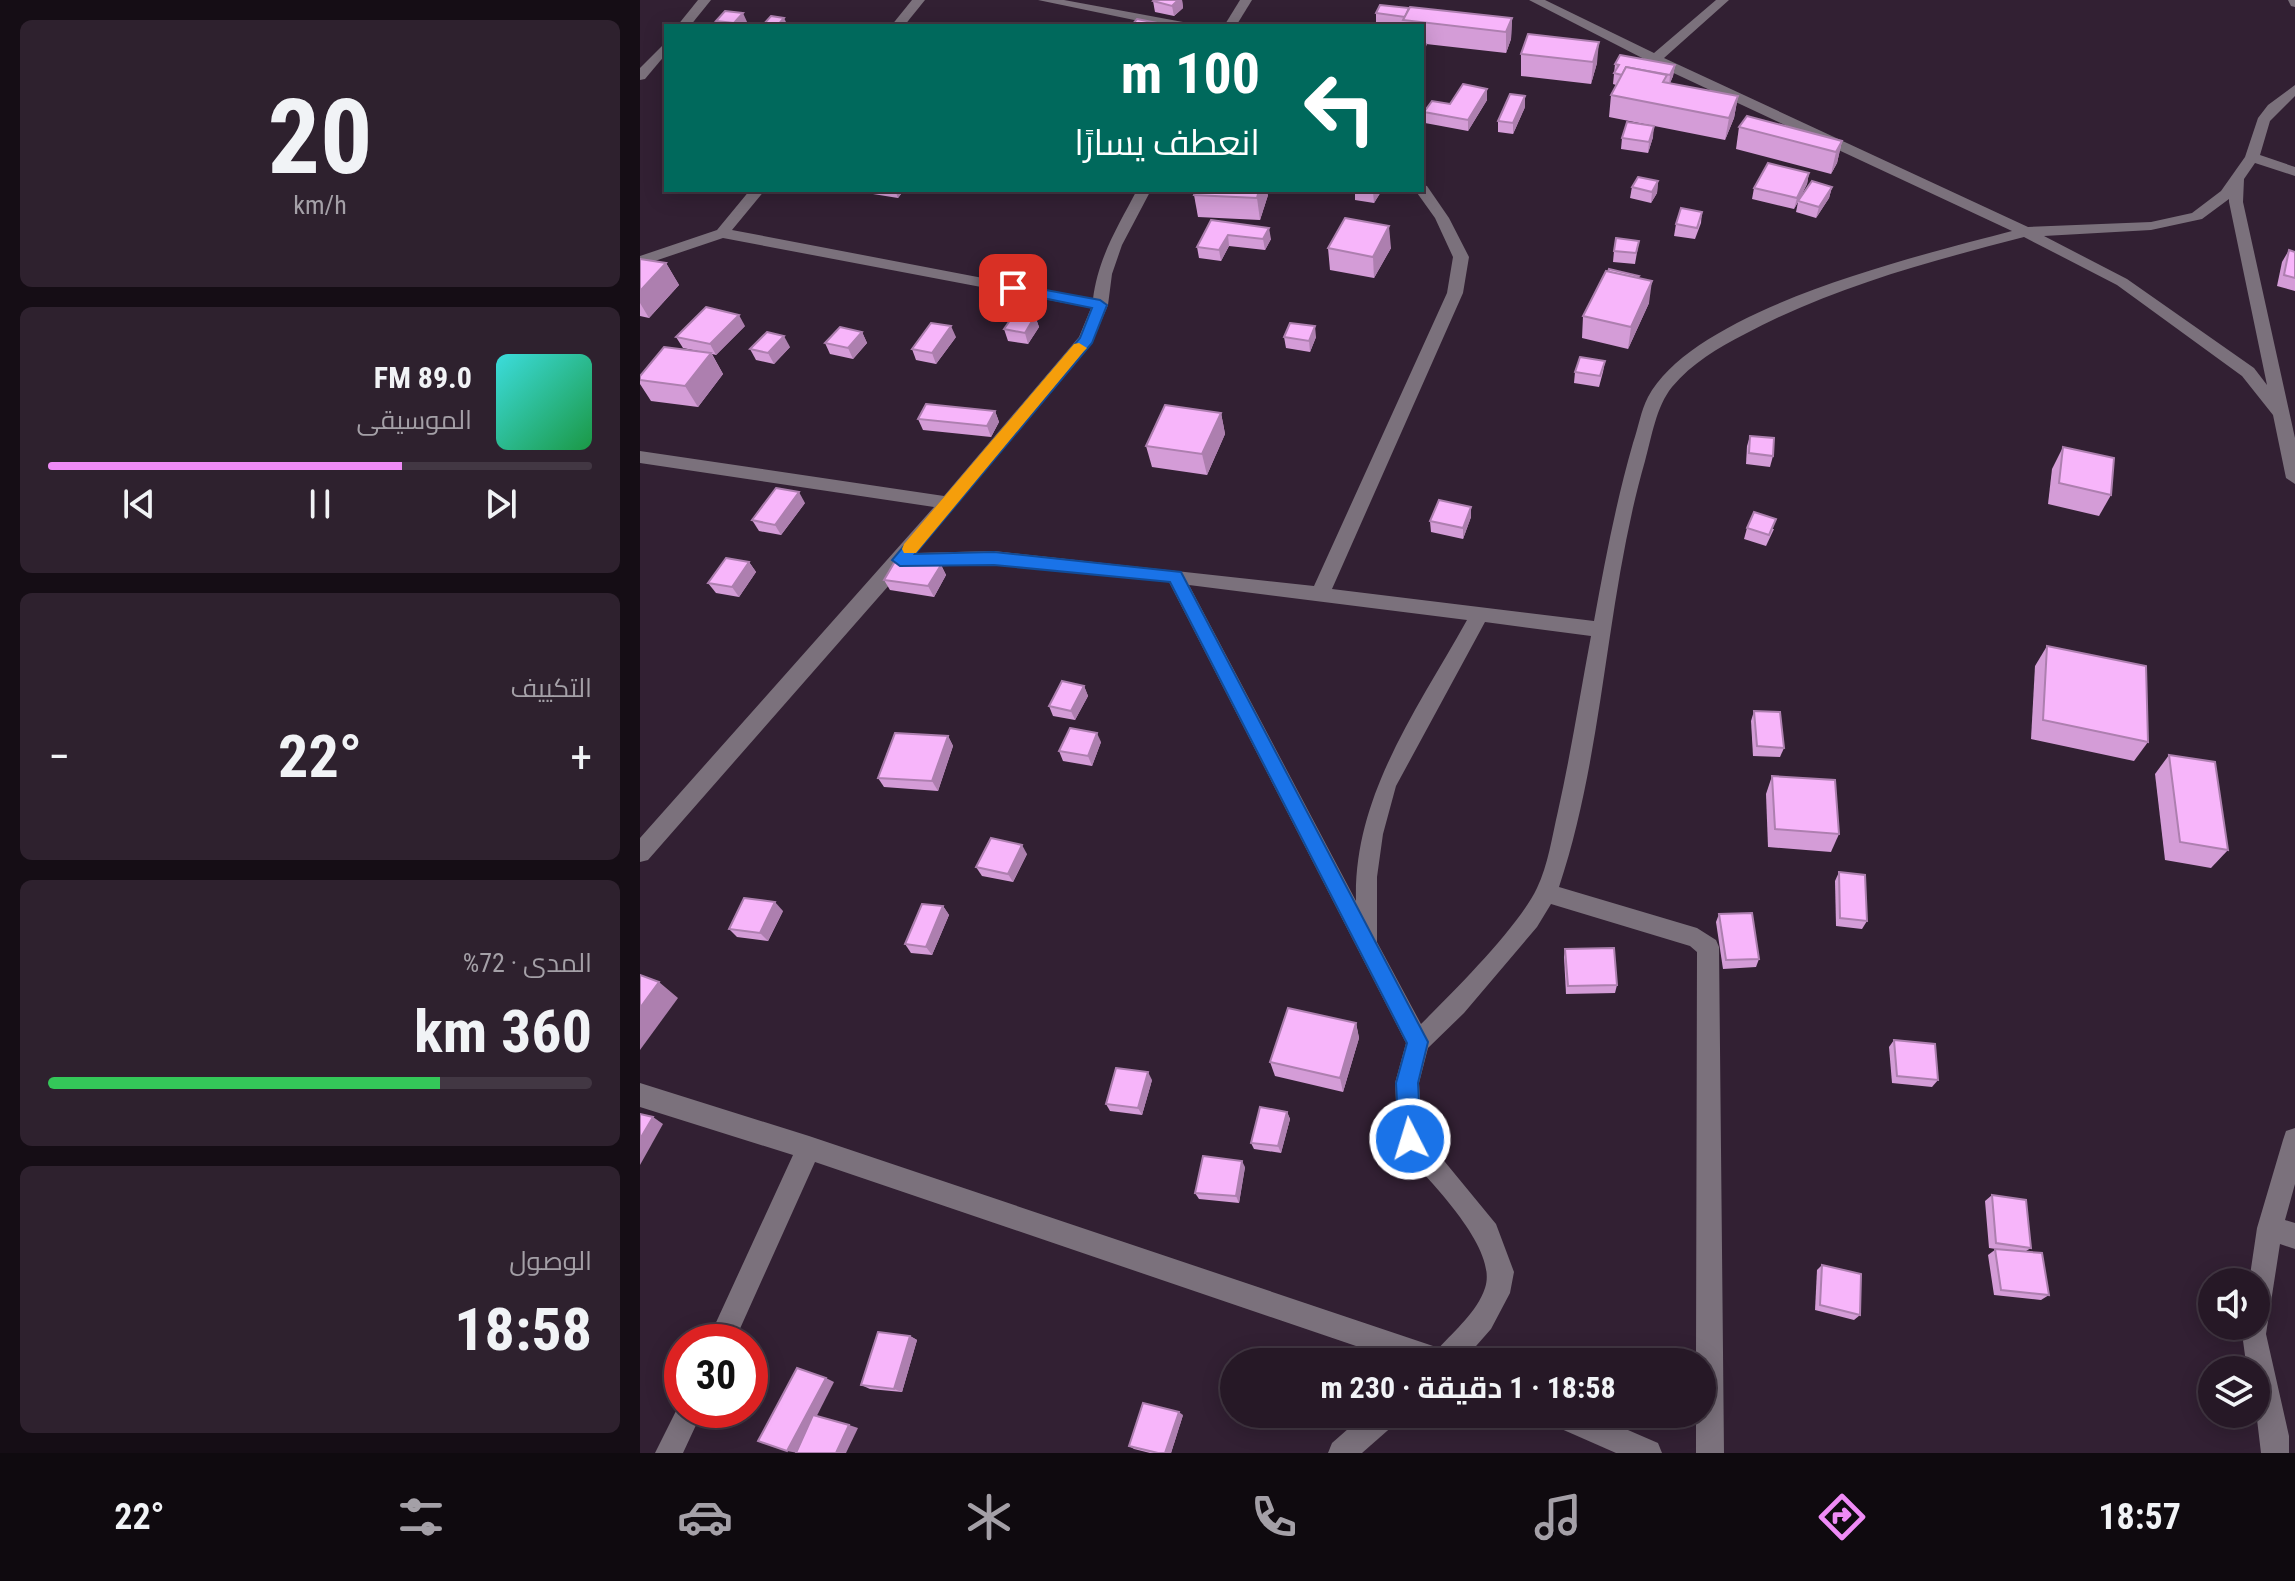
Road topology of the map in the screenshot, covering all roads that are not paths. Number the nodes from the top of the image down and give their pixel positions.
1 (705, 0) edge
2 (919, 0) edge
3 (1044, 0) edge
4 (1246, 0) edge
5 (1535, 0) edge
6 (1723, 0) edge
7 (685, 24) edge
8 (899, 24) edge
9 (1172, 24) edge
10 (1231, 24) edge
11 (664, 48) edge
12 (1655, 59) junction
13 (640, 76) edge
14 (2295, 89) edge
15 (2252, 157) junction
16 (2295, 172) edge
17 (2237, 176) junction
18 (756, 192) edge
19 (1143, 192) edge
20 (1424, 192) edge
21 (2026, 232) junction
22 (722, 233) junction
23 (640, 261) edge
24 (1100, 305) junction
25 (2278, 411) junction
26 (640, 457) edge
27 (2295, 478) edge
28 (948, 503) junction
29 (900, 560) junction
30 (1175, 576) junction
31 (1319, 596) junction
32 (1478, 617) junction
33 (1603, 630) junction
34 (640, 853) edge
35 (1546, 893) junction
36 (1368, 944) junction
37 (1418, 1042) junction
38 (640, 1095) edge
39 (2295, 1140) edge
40 (809, 1148) junction
41 (2270, 1228) junction
42 (2295, 1236) edge
43 (2264, 1268) edge
44 (728, 1324) edge
45 (2258, 1340) edge
46 (2259, 1340) edge
47 (1402, 1348) edge
48 (1456, 1348) edge
49 (681, 1428) edge
50 (1370, 1428) edge
51 (1592, 1428) edge
52 (669, 1453) edge
53 (1342, 1453) edge
54 (1648, 1453) edge
55 (1710, 1453) edge
56 (2275, 1453) edge
57 (2290, 1453) edge

1 - 7 street
2 - 8 street
3 - 9 street
4 - 10 street
5 - 12 street
6 - 12 street
11 - 13 street
12 - 21 street
14 - 15 street
15 - 16 street
15 - 17 street
17 - 21 street
17 - 25 street
18 - 22 street
19 - 24 street
20 - 31 street
21 - 25 street
21 - 33 street
22 - 23 street
22 - 24 street
24 - 28 street
25 - 27 street
26 - 28 street
28 - 29 street
29 - 30 street
29 - 34 street
30 - 31 street
30 - 36 street
31 - 32 street
32 - 33 street
32 - 36 street
33 - 35 street
35 - 37 street
35 - 55 street
36 - 37 street
37 - 48 street
38 - 40 street
39 - 41 street
40 - 44 street
40 - 47 street
41 - 42 street
41 - 43 street
45 - 56 street
46 - 57 street
49 - 52 street
50 - 53 street
51 - 54 street

